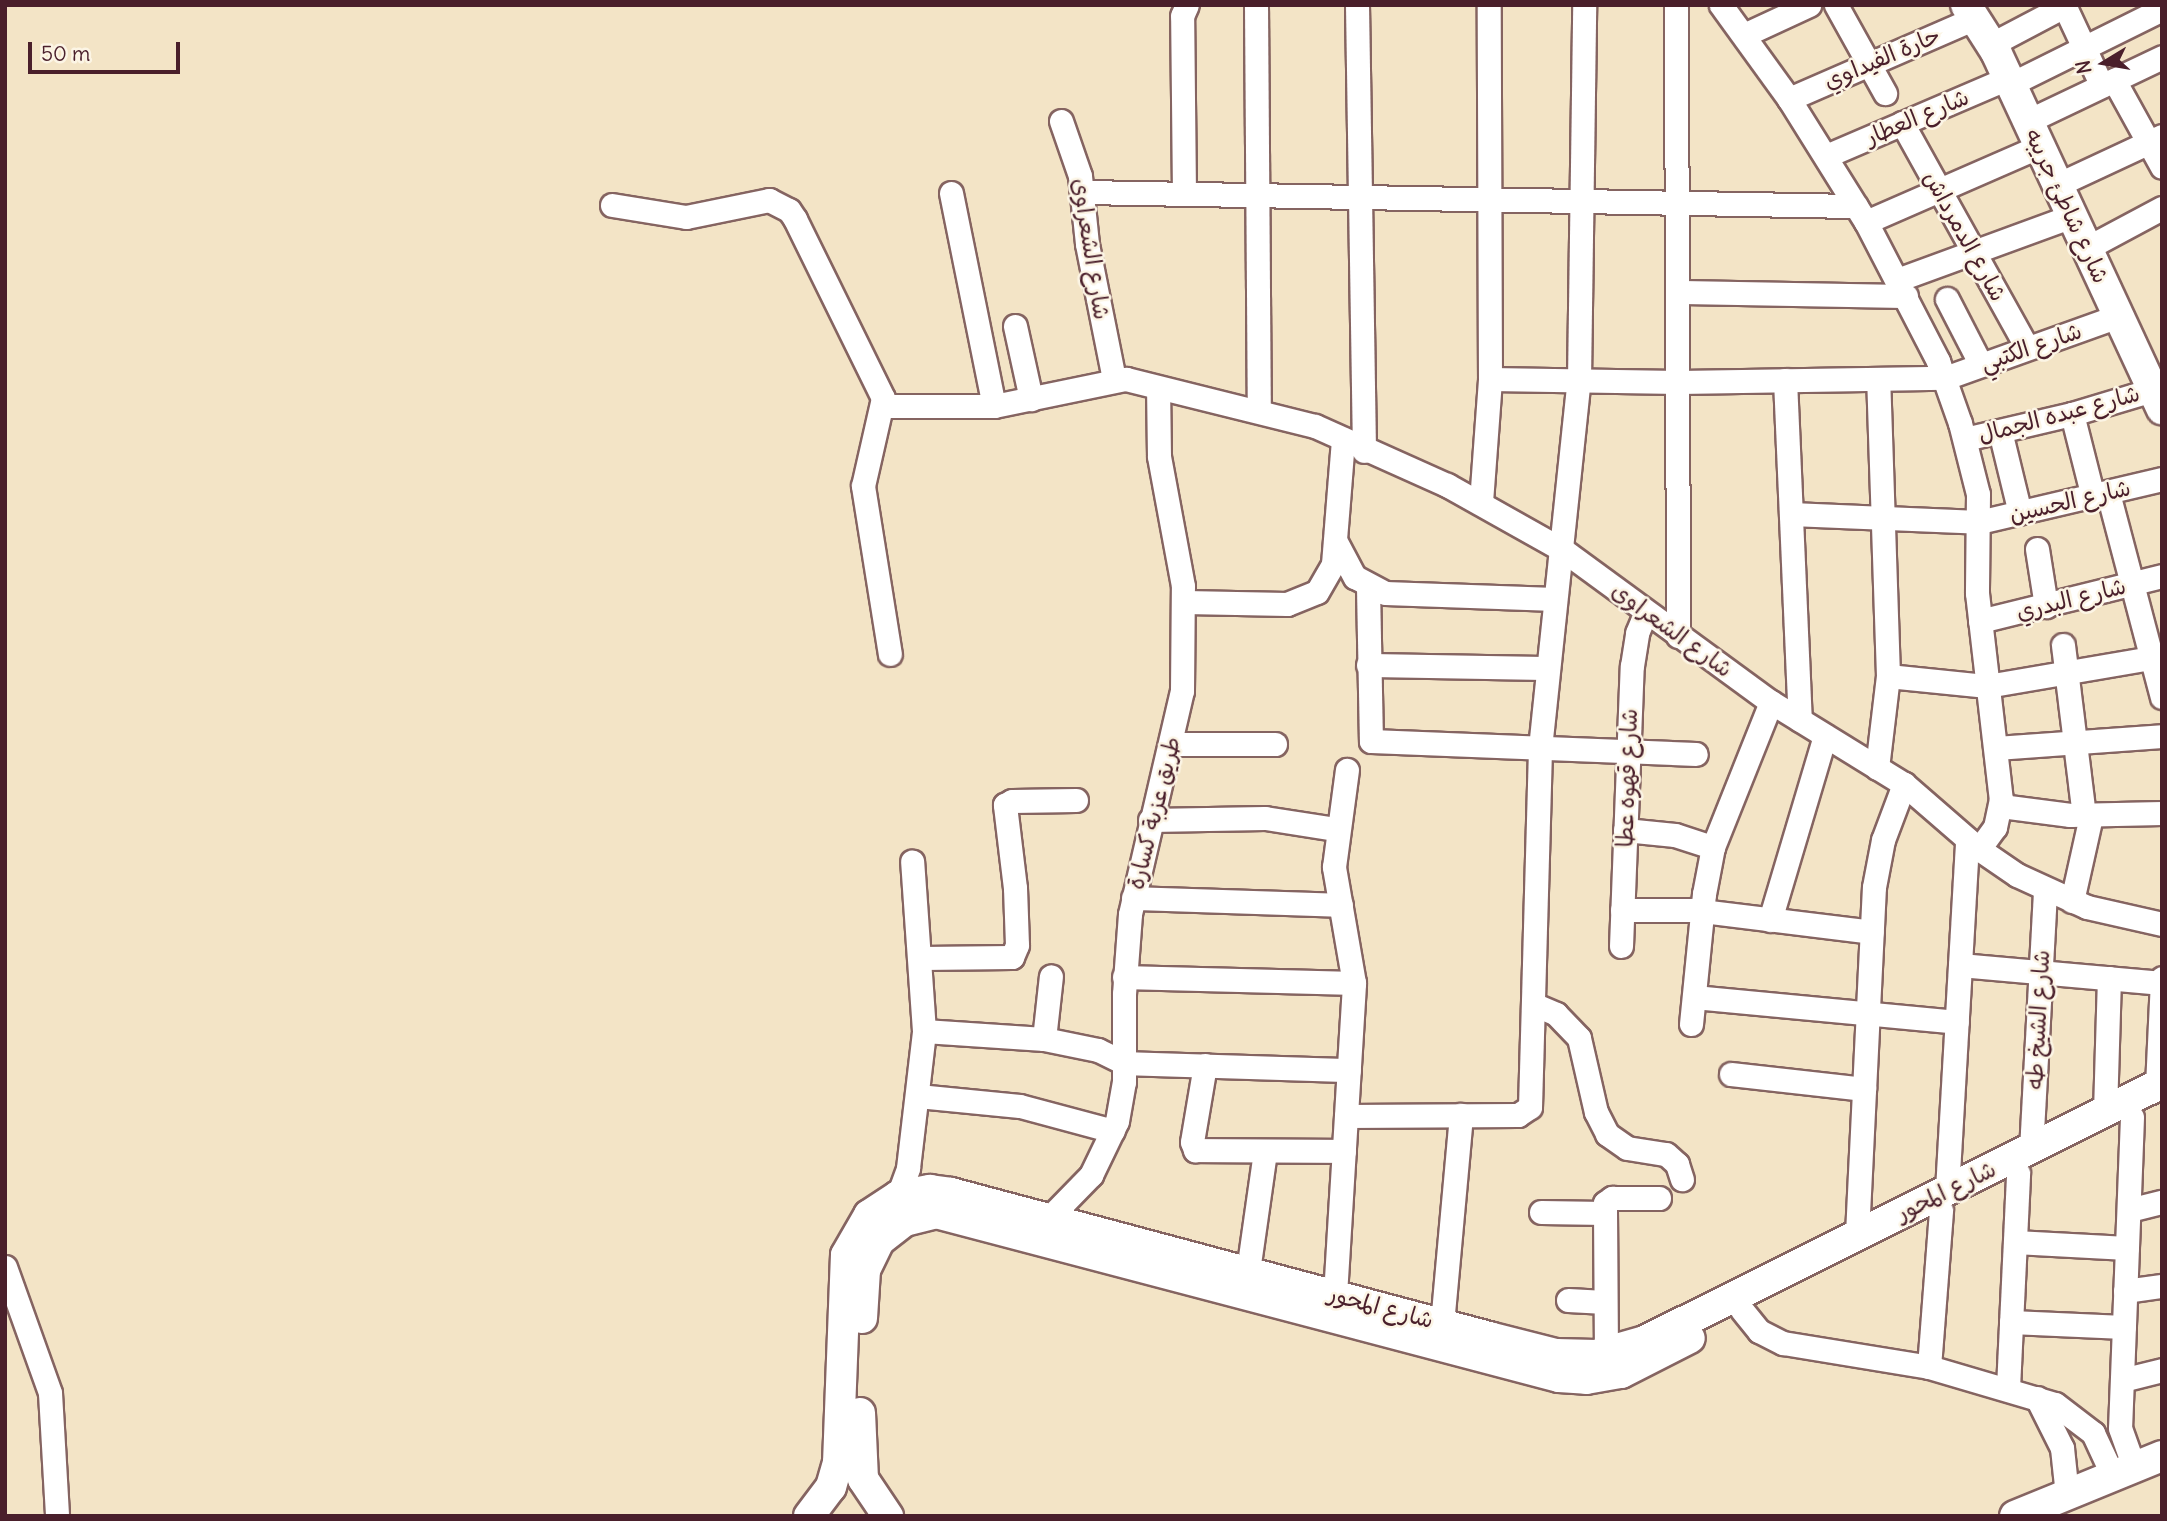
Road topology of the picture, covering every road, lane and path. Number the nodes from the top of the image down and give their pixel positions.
1 (1187, 5) edge
2 (1256, 5) edge
3 (1357, 5) edge
4 (1489, 5) edge
5 (1584, 5) edge
6 (1676, 5) edge
7 (1721, 5) edge
8 (1809, 5) edge
9 (1836, 5) edge
10 (2065, 5) edge
11 (2162, 9) edge
12 (1971, 12) edge
13 (1744, 35) junction
14 (1992, 44) junction
15 (2084, 47) junction
16 (2162, 57) edge
17 (1869, 64) junction
18 (2009, 81) junction
19 (2108, 83) junction
20 (1885, 93) dead end
21 (1789, 99) junction
22 (1061, 121) dead end
23 (1902, 123) junction
24 (2034, 134) junction
25 (2154, 139) edge
26 (1826, 156) junction
27 (2162, 167) edge
28 (2057, 185) junction
29 (1940, 190) junction
30 (1083, 192) junction
31 (951, 193) dead end
32 (1184, 194) junction
33 (1257, 195) junction
34 (1360, 198) junction
35 (1489, 199) junction
36 (1582, 201) junction
37 (1678, 202) junction
38 (612, 205) dead end
39 (2162, 208) edge
40 (1861, 214) junction
41 (2072, 216) junction
42 (2087, 248) junction
43 (1974, 252) junction
44 (1901, 288) junction
45 (1680, 292) junction
46 (1947, 299) dead end
47 (2118, 316) junction
48 (1015, 326) dead end
49 (2027, 348) junction
50 (1982, 365) junction
51 (1945, 377) junction
52 (1114, 379) junction
53 (1490, 379) junction
54 (1878, 379) junction
55 (1579, 380) junction
56 (1785, 380) junction
57 (1679, 382) junction
58 (1158, 388) junction
59 (2159, 393) edge
60 (1031, 399) junction
61 (995, 406) junction
62 (883, 407) junction
63 (1259, 411) junction
64 (2072, 414) junction
65 (2000, 431) junction
66 (1343, 439) junction
67 (1965, 439) junction
68 (1364, 452) junction
69 (2162, 479) edge
70 (2100, 495) junction
71 (1480, 502) junction
72 (2020, 513) junction
73 (1791, 514) junction
74 (1884, 520) junction
75 (1979, 522) junction
76 (1336, 541) junction
77 (2037, 549) dead end
78 (1563, 550) junction
79 (2162, 576) edge
80 (2133, 584) junction
81 (1368, 587) junction
82 (1555, 599) junction
83 (1185, 602) junction
84 (2046, 606) junction
85 (1646, 612) junction
86 (1979, 621) junction
87 (1678, 636) junction
88 (2063, 645) dead end
89 (890, 654) dead end
90 (2157, 657) edge
91 (1368, 665) junction
92 (1547, 668) junction
93 (2067, 673) junction
94 (1888, 676) junction
95 (1987, 686) junction
96 (2162, 697) edge
97 (1770, 702) junction
98 (1800, 720) junction
99 (1825, 736) junction
100 (2162, 736) edge
101 (2075, 743) junction
102 (1172, 744) junction
103 (1275, 744) dead end
104 (1540, 748) junction
105 (1996, 748) junction
106 (1628, 751) junction
107 (1696, 754) dead end
108 (1877, 768) junction
109 (1347, 770) dead end
110 (1904, 784) junction
111 (1076, 800) dead end
112 (2001, 806) junction
113 (2162, 813) edge
114 (2087, 816) junction
115 (1150, 820) junction
116 (1336, 829) junction
117 (1625, 830) junction
118 (1973, 844) junction
119 (1713, 847) junction
120 (912, 861) dead end
121 (2045, 890) junction
122 (1133, 898) junction
123 (2072, 901) junction
124 (1341, 905) junction
125 (1622, 910) junction
126 (1702, 911) junction
127 (1770, 920) junction
128 (2162, 924) edge
129 (1872, 932) junction
130 (1621, 946) dead end
131 (922, 958) junction
132 (1960, 965) junction
133 (2040, 972) junction
134 (1051, 976) dead end
135 (1124, 977) junction
136 (2109, 978) junction
137 (2162, 980) edge
138 (1354, 983) junction
139 (1694, 997) junction
140 (1533, 1004) junction
141 (1868, 1014) junction
142 (1957, 1022) junction
143 (1691, 1024) dead end
144 (924, 1031) junction
145 (1044, 1039) junction
146 (1125, 1063) junction
147 (1205, 1065) junction
148 (1349, 1070) junction
149 (1731, 1074) dead end
150 (1864, 1089) junction
151 (2160, 1090) edge
152 (918, 1096) junction
153 (2119, 1114) junction
154 (1461, 1115) junction
155 (1346, 1116) junction
156 (1113, 1131) junction
157 (1344, 1151) junction
158 (1265, 1152) junction
159 (2025, 1161) junction
160 (1682, 1179) dead end
161 (898, 1196) junction
162 (1658, 1198) dead end
163 (1944, 1200) junction
164 (2162, 1202) edge
165 (2129, 1210) junction
166 (1541, 1212) dead end
167 (1605, 1213) junction
168 (1050, 1217) junction
169 (1857, 1234) junction
170 (2015, 1242) junction
171 (2127, 1248) junction
172 (5, 1267) edge
173 (1248, 1271) junction
174 (2162, 1286) edge
175 (2125, 1291) junction
176 (1335, 1295) junction
177 (1568, 1300) dead end
178 (1605, 1302) junction
179 (1742, 1310) junction
180 (2011, 1322) junction
181 (1442, 1324) junction
182 (2124, 1327) junction
183 (1487, 1348) junction
184 (1606, 1354) junction
185 (1929, 1367) junction
186 (2162, 1370) edge
187 (2122, 1380) junction
188 (2008, 1388) junction
189 (2037, 1398) junction
190 (2162, 1456) edge
191 (849, 1463) junction
192 (2123, 1472) junction
193 (2067, 1495) junction
194 (57, 1516) edge
195 (809, 1516) edge
196 (888, 1516) edge
197 (2015, 1516) edge

1 - 32 street
2 - 33 street
3 - 34 street
4 - 35 street
5 - 36 street
6 - 37 street
7 - 13 street
8 - 13 street
9 - 17 street
10 - 14 street
10 - 15 street
11 - 15 street, شارع العطار
12 - 14 street, شارع شاطئ جريبه
12 - 17 street, حارة الفيداوي
13 - 21 street
14 - 18 street, شارع شاطئ جريبه
15 - 18 street, شارع العطار
15 - 19 street
16 - 19 street
17 - 20 street
17 - 21 street, حارة الفيداوي
18 - 23 street, شارع العطار
18 - 24 street, شارع شاطئ جريبه
19 - 24 street
19 - 25 street
21 - 26 street
22 - 30 street, شارع الشعراوى
23 - 26 street, شارع العطار
23 - 29 street, شارع الدمرداش
24 - 28 street, شارع شاطئ جريبه
24 - 29 street
25 - 27 street
25 - 28 street
26 - 40 street
28 - 41 street, شارع شاطئ جريبه
29 - 40 street
29 - 43 street, شارع الدمرداش
30 - 32 street
30 - 52 street, شارع الشعراوى
31 - 61 street
32 - 33 street
33 - 34 street
33 - 63 street
34 - 35 street
34 - 68 street
35 - 36 street
35 - 53 street
36 - 37 street
36 - 55 street
37 - 40 street
37 - 45 street
38 - 62 street
39 - 42 street
40 - 44 street
41 - 42 street, شارع شاطئ جريبه
41 - 43 street
42 - 47 street, شارع شاطئ جريبه
43 - 44 street
43 - 49 street, شارع الدمرداش
44 - 45 street
44 - 51 street
45 - 57 street
46 - 50 street
47 - 49 street, شارع الكتبي
47 - 59 street, شارع شاطئ جريبه
48 - 60 street
49 - 50 street, شارع الكتبي
50 - 51 street, شارع الكتبي
51 - 54 street, شارع الكتبي
51 - 67 street
52 - 58 street, شارع الشعراوى
52 - 60 street
53 - 55 street, شارع الكتبي
53 - 71 street
54 - 56 street, شارع الكتبي
54 - 74 street
55 - 57 street, شارع الكتبي
55 - 78 street
56 - 57 street, شارع الكتبي
56 - 73 street
57 - 87 street
58 - 63 street, شارع الشعراوى
58 - 83 street, طريق عزبة كسارة
59 - 64 street, شارع عبده الجمال
60 - 61 street
61 - 62 street
62 - 89 street
63 - 66 street, شارع الشعراوى
64 - 65 street, شارع عبده الجمال
64 - 70 street
65 - 67 street, شارع عبده الجمال
65 - 72 street
66 - 68 street, شارع الشعراوى
66 - 76 street
67 - 75 street
68 - 71 street, شارع الشعراوى
69 - 70 street, شارع الحسين
70 - 72 street, شارع الحسين
70 - 80 street
71 - 78 street, شارع الشعراوى
72 - 75 street, شارع الحسين
73 - 74 street, شارع الحسين
73 - 98 street
74 - 75 street, شارع الحسين
74 - 94 street
75 - 86 street
76 - 81 street
76 - 83 street
77 - 84 street
78 - 82 street
78 - 85 street, شارع الشعراوى
79 - 80 street, شارع البدري
80 - 84 street, شارع البدري
80 - 90 street
81 - 82 street
81 - 91 street
82 - 92 street
83 - 102 street, طريق عزبة كسارة
84 - 86 street, شارع البدري
85 - 87 street, شارع الشعراوى
85 - 106 street, شارع قهوه عطا
86 - 95 street
87 - 97 street, شارع الشعراوى
88 - 93 street
90 - 93 street
90 - 96 street
91 - 92 street
91 - 104 street
92 - 104 street
93 - 95 street
93 - 101 street
94 - 95 street
94 - 108 street
95 - 105 street
97 - 98 street, شارع الشعراوى
97 - 119 street
98 - 99 street, شارع الشعراوى
99 - 108 street, شارع الشعراوى
99 - 127 street
100 - 101 street
101 - 105 street
101 - 114 street
102 - 103 street
102 - 115 street, طريق عزبة كسارة
104 - 106 street
104 - 140 street
105 - 112 street
106 - 107 street
106 - 117 street, شارع قهوه عطا
108 - 110 street, شارع الشعراوى
109 - 116 street
110 - 118 street, شارع الشعراوى
110 - 129 street
111 - 131 street
112 - 114 street
112 - 118 street
113 - 114 street
114 - 123 street
115 - 116 street
115 - 122 street, طريق عزبة كسارة
116 - 124 street
117 - 119 street
117 - 125 street, شارع قهوه عطا
118 - 121 street, شارع الشعراوى
118 - 132 street
119 - 126 street
120 - 131 street
121 - 123 street, شارع الشعراوى
121 - 133 street, شارع الشيخ طه
122 - 124 street
122 - 135 street, طريق عزبة كسارة
123 - 128 street, شارع الشعراوى
124 - 138 street
125 - 126 street
125 - 130 street, شارع قهوه عطا
126 - 127 street
126 - 139 street
127 - 129 street
129 - 141 street
131 - 144 street
132 - 133 street
132 - 142 street
133 - 136 street
133 - 159 street, شارع الشيخ طه
134 - 145 street
135 - 138 street
135 - 146 street, طريق عزبة كسارة
136 - 137 street
136 - 153 street
137 - 151 street
138 - 148 street
139 - 141 street
139 - 143 street
140 - 154 street
140 - 160 street
141 - 142 street
141 - 150 street
142 - 163 street
144 - 145 street
144 - 152 street
145 - 146 street
146 - 147 street
146 - 156 street, طريق عزبة كسارة
147 - 148 street
147 - 158 street
148 - 155 street
149 - 150 street
150 - 169 street
151 - 153 street, شارع المحور
152 - 156 street
152 - 161 street
153 - 159 street, شارع المحور
153 - 165 street
154 - 155 street
154 - 181 street
155 - 157 street
156 - 168 street, طريق عزبة كسارة
157 - 158 street
157 - 176 street
158 - 173 street
159 - 163 street, شارع المحور
159 - 170 street, شارع الشيخ طه
161 - 168 street, شارع المحور
161 - 191 street, شارع المحور
162 - 167 street
163 - 169 street, شارع المحور
163 - 179 street, شارع المحور
163 - 185 street
164 - 165 street
165 - 171 street
166 - 167 street
167 - 178 street
168 - 173 street, شارع المحور
169 - 184 street, شارع المحور
170 - 171 street
170 - 180 street, شارع الشيخ طه
171 - 175 street
172 - 194 street
173 - 176 street, شارع المحور
174 - 175 street
175 - 182 street
176 - 181 street, شارع المحور
177 - 178 street
178 - 184 street
179 - 183 street, شارع المحور
179 - 185 street
180 - 182 street
180 - 188 street, شارع الشيخ طه
181 - 183 street, شارع المحور
182 - 187 street
183 - 184 street, شارع المحور
183 - 191 street, شارع المحور
185 - 188 street
186 - 187 street
187 - 192 street
188 - 189 street
189 - 192 street
189 - 193 street
190 - 192 street
191 - 195 street, شارع المحور
191 - 196 street, شارع المحور
192 - 193 street
193 - 197 street

